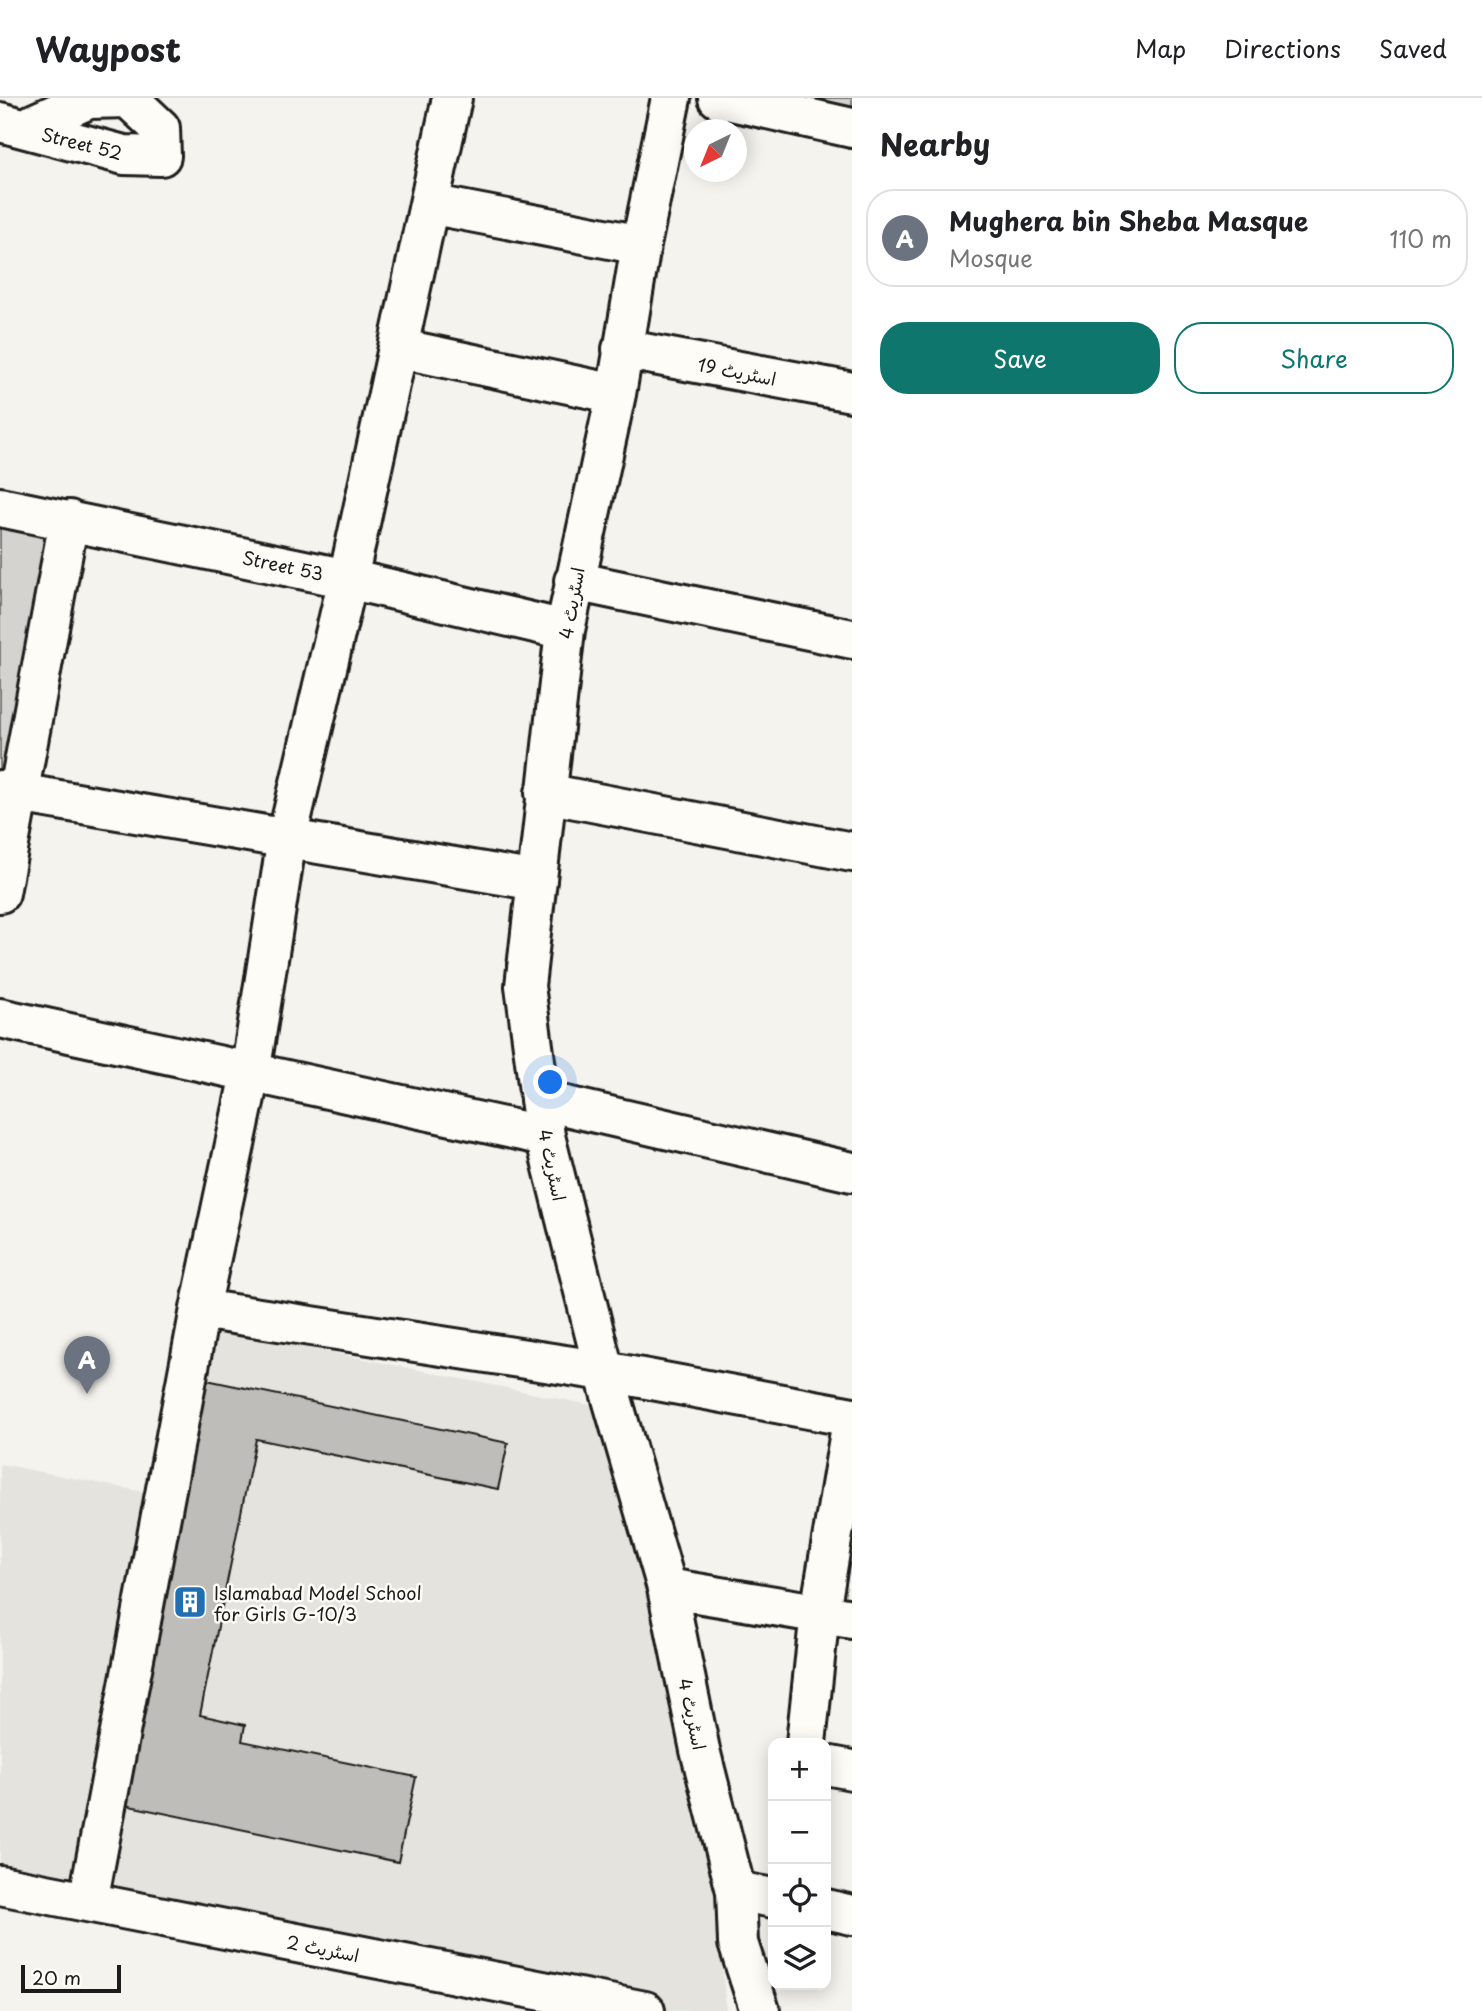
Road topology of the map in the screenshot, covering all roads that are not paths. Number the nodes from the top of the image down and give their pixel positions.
1 (452, 98) edge
2 (671, 98) edge
3 (718, 98) edge
4 (852, 128) edge
5 (429, 204) junction
6 (641, 245) junction
7 (398, 348) junction
8 (622, 349) junction
9 (852, 393) edge
10 (616, 394) junction
11 (0, 507) edge
12 (69, 520) junction
13 (348, 579) junction
14 (574, 581) junction
15 (565, 630) junction
16 (852, 639) edge
17 (10, 791) edge
18 (545, 793) junction
19 (287, 838) junction
20 (852, 852) edge
21 (537, 881) junction
22 (0, 893) edge
23 (0, 1018) edge
24 (250, 1074) junction
25 (542, 1118) junction
26 (852, 1172) edge
27 (200, 1309) junction
28 (604, 1371) junction
29 (852, 1419) edge
30 (667, 1588) junction
31 (836, 1616) edge
32 (807, 1738) edge
33 (831, 1766) edge
34 (852, 1770) edge
35 (0, 1885) edge
36 (736, 1891) junction
37 (768, 1897) edge
38 (88, 1902) junction
39 (831, 1910) edge
40 (852, 1915) edge
41 (645, 2011) edge
42 (760, 2011) edge

1 - 5 street
2 - 6 street, اسٹریٹ 4
3 - 4 street
5 - 6 street
5 - 7 street
6 - 8 street, اسٹریٹ 4
7 - 10 street
7 - 13 street
8 - 9 street, اسٹریٹ 19
8 - 10 street, اسٹریٹ 4
10 - 14 street, اسٹریٹ 4
11 - 12 street, Street 53
12 - 13 street, Street 53
12 - 17 street
13 - 15 street, Street 53
13 - 19 street
14 - 15 street, اسٹریٹ 4
14 - 16 street
15 - 18 street, اسٹریٹ 4
17 - 19 street
17 - 22 street
18 - 20 street
18 - 21 street, اسٹریٹ 4
19 - 21 street
19 - 24 street
21 - 25 street, اسٹریٹ 4
23 - 24 street
24 - 25 street
24 - 27 street
25 - 26 street
25 - 28 street, اسٹریٹ 4
27 - 28 street
27 - 38 street
28 - 29 street
28 - 30 street, اسٹریٹ 4
29 - 31 street
30 - 31 street
30 - 36 street, اسٹریٹ 4
31 - 32 street
33 - 34 street
35 - 38 street, اسٹریٹ 2
36 - 37 street
36 - 42 street, اسٹریٹ 4
38 - 41 street, اسٹریٹ 2
39 - 40 street

